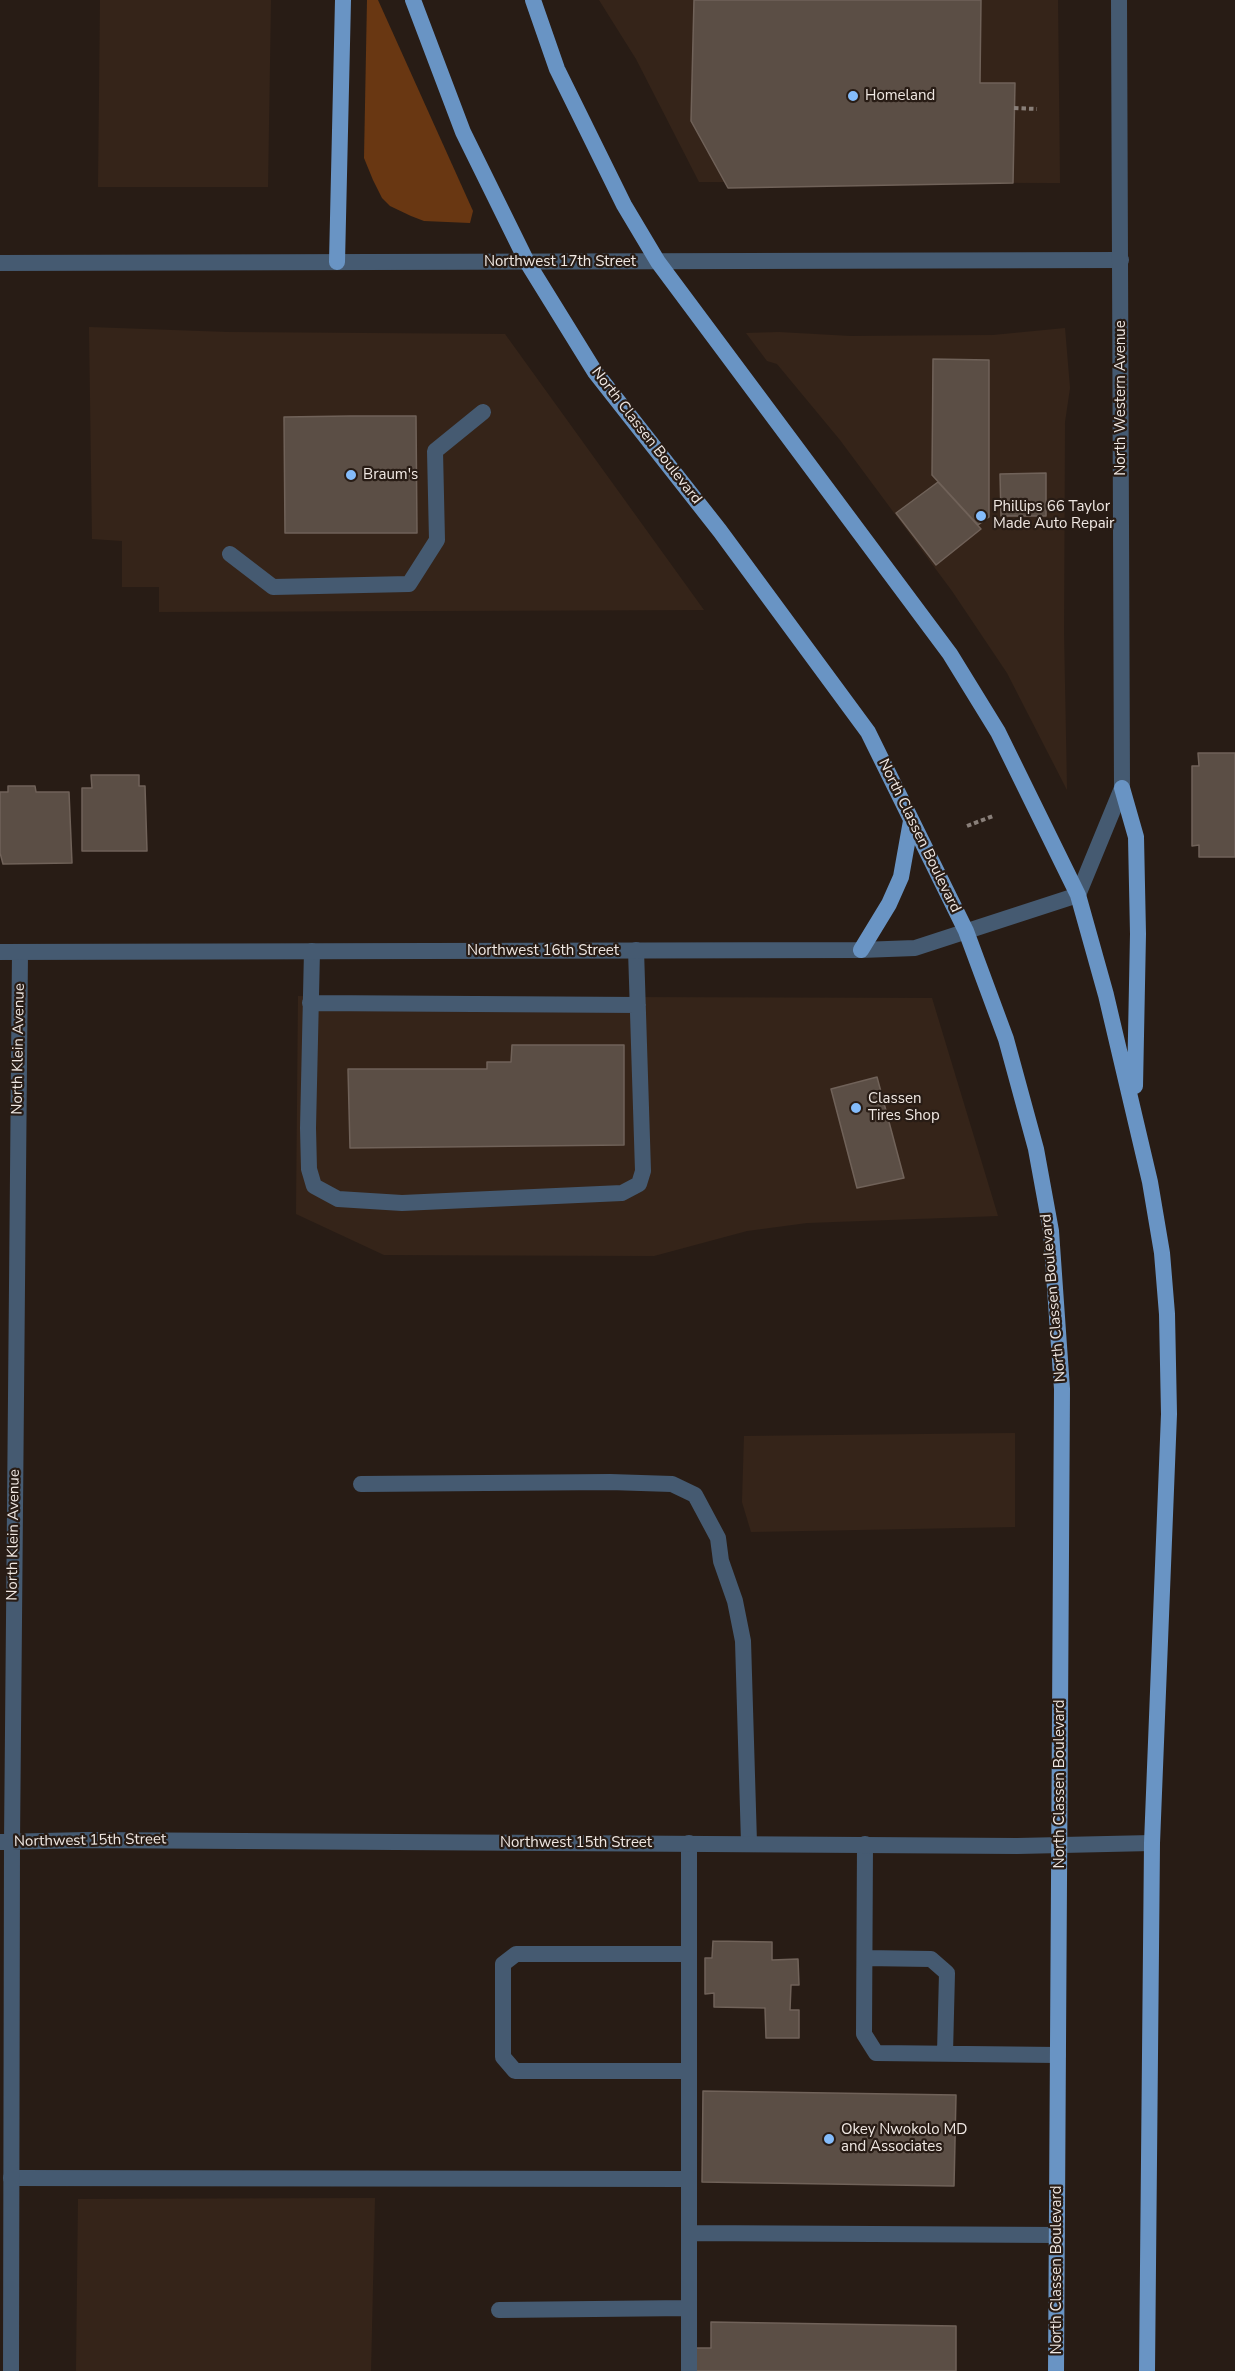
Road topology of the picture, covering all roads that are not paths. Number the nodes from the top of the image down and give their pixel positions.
1 (343, 0) edge
2 (413, 0) edge
3 (533, 0) edge
4 (1119, 0) edge
5 (1121, 260) junction
6 (337, 262) junction
7 (527, 262) junction
8 (658, 262) junction
9 (0, 263) edge
10 (483, 412) dead end
11 (230, 554) dead end
12 (1122, 788) junction
13 (911, 821) junction
14 (1078, 895) junction
15 (966, 931) junction
16 (636, 950) junction
17 (861, 950) junction
18 (312, 951) junction
19 (0, 952) edge
20 (20, 952) junction
21 (310, 1003) junction
22 (638, 1005) junction
23 (1134, 1110) junction
24 (361, 1484) dead end
25 (6, 1842) edge
26 (1152, 1843) junction
27 (689, 1844) junction
28 (749, 1844) junction
29 (865, 1844) junction
30 (1060, 1844) junction
31 (689, 1954) junction
32 (865, 1958) junction
33 (945, 2053) junction
34 (1058, 2055) junction
35 (689, 2070) junction
36 (11, 2178) junction
37 (689, 2179) junction
38 (689, 2233) junction
39 (1057, 2235) junction
40 (689, 2308) junction
41 (499, 2310) dead end
42 (11, 2371) edge
43 (689, 2371) edge
44 (1056, 2371) edge
45 (1147, 2371) edge

1 - 6 main road
2 - 7 main road, North Classen Boulevard
3 - 8 main road
4 - 5 street, North Western Avenue
5 - 8 street, Northwest 17th Street
5 - 12 street, North Western Avenue
6 - 7 street, Northwest 17th Street
6 - 9 street, Northwest 17th Street
7 - 8 street, Northwest 17th Street
7 - 13 main road, North Classen Boulevard
8 - 14 main road
10 - 11 street
12 - 14 street, North Western Avenue
12 - 23 main road
13 - 15 main road, North Classen Boulevard
13 - 17 main road
14 - 15 street, Northwest 16th Street
14 - 23 main road
15 - 17 street, Northwest 16th Street
15 - 30 main road, North Classen Boulevard
16 - 17 street, Northwest 16th Street
16 - 18 street, Northwest 16th Street
16 - 22 street
18 - 20 street, Northwest 16th Street
18 - 21 street
19 - 20 street, Northwest 16th Street
20 - 25 street, North Klein Avenue
21 - 22 street
21 - 22 street
23 - 26 main road
24 - 28 street
25 - 27 street, Northwest 15th Street
25 - 36 street, North Klein Avenue
26 - 30 street, Northwest 15th Street
26 - 45 main road
27 - 28 street, Northwest 15th Street
27 - 31 street
28 - 29 street, Northwest 15th Street
29 - 30 street, Northwest 15th Street
29 - 32 street
30 - 34 main road, North Classen Boulevard
31 - 35 street
31 - 35 street
32 - 33 street
32 - 33 street
33 - 34 street
34 - 39 main road, North Classen Boulevard
35 - 37 street
36 - 37 street
36 - 42 street, North Klein Avenue
37 - 38 street
38 - 39 street
38 - 40 street
39 - 44 main road, North Classen Boulevard
40 - 41 street
40 - 43 street

